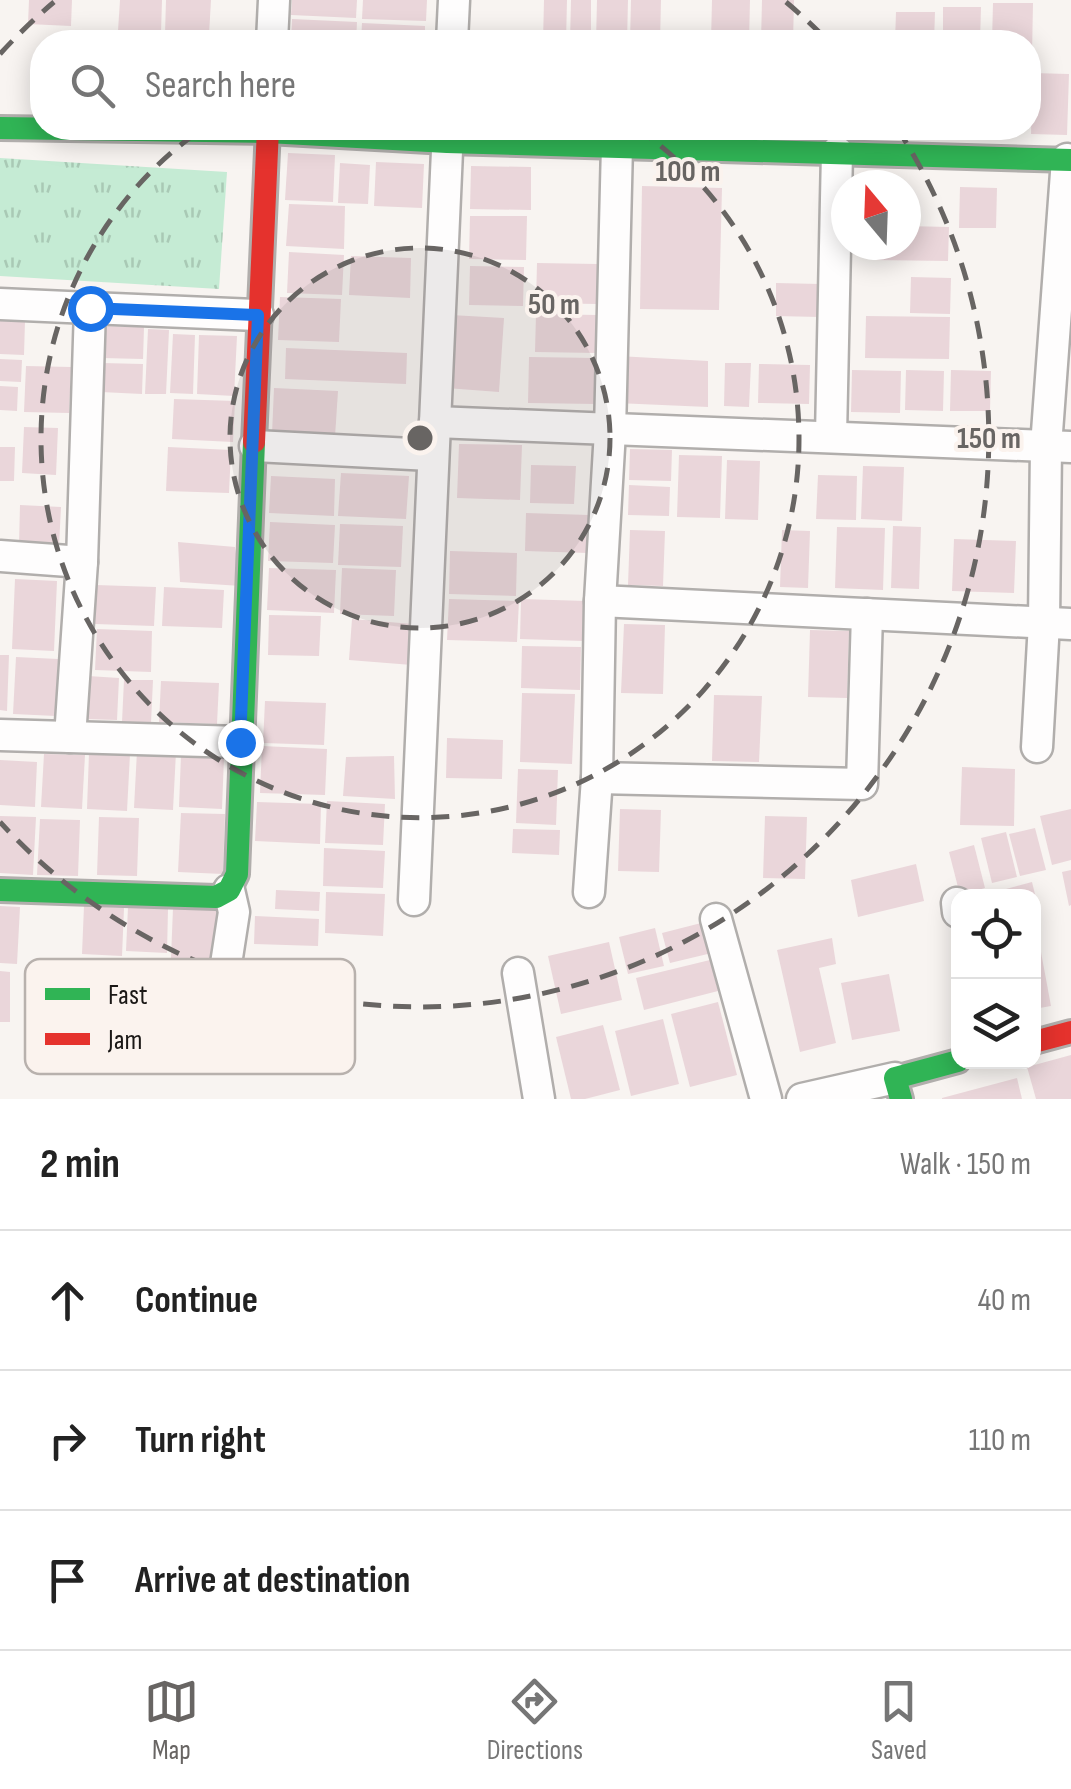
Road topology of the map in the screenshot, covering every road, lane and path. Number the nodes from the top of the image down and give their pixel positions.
1 (274, 0) edge
2 (454, 0) edge
3 (273, 30) edge
4 (453, 30) edge
5 (0, 128) edge
6 (30, 128) edge
7 (267, 140) edge
8 (447, 140) edge
9 (532, 140) edge
10 (617, 145) junction
11 (837, 152) junction
12 (1069, 160) edge
13 (0, 304) edge
14 (90, 308) junction
15 (258, 315) junction
16 (435, 422) junction
17 (610, 431) junction
18 (830, 436) junction
19 (255, 446) junction
20 (1058, 447) edge
21 (431, 454) junction
22 (0, 556) edge
23 (82, 562) junction
24 (600, 601) junction
25 (867, 614) junction
26 (1058, 624) edge
27 (0, 735) edge
28 (70, 737) junction
29 (240, 742) junction
30 (1038, 747) dead end
31 (597, 778) junction
32 (0, 890) edge
33 (229, 890) junction
34 (590, 892) dead end
35 (414, 900) dead end
36 (716, 919) dead end
37 (227, 959) edge
38 (518, 974) dead end
39 (1071, 1032) edge
40 (1041, 1040) edge
41 (951, 1064) edge
42 (898, 1088) edge
43 (539, 1099) edge
44 (766, 1099) edge
45 (802, 1099) edge

1 - 3 street
2 - 4 street
5 - 6 street
7 - 15 street
8 - 16 street
9 - 10 street
10 - 11 street
10 - 17 street
11 - 12 street
11 - 18 street
12 - 20 street
13 - 14 street
14 - 15 street
14 - 23 street
15 - 19 street
16 - 17 street
16 - 21 street
17 - 18 street
17 - 24 street
18 - 20 street
19 - 21 street
19 - 29 street
20 - 26 street
21 - 35 street
22 - 23 street
23 - 28 street
24 - 25 street
24 - 31 street
25 - 26 street
25 - 31 street
26 - 30 street
27 - 28 street
28 - 29 street
29 - 33 street
31 - 34 street
32 - 33 street
33 - 37 street
36 - 44 street
38 - 43 street
39 - 40 street
41 - 42 street
42 - 45 street

